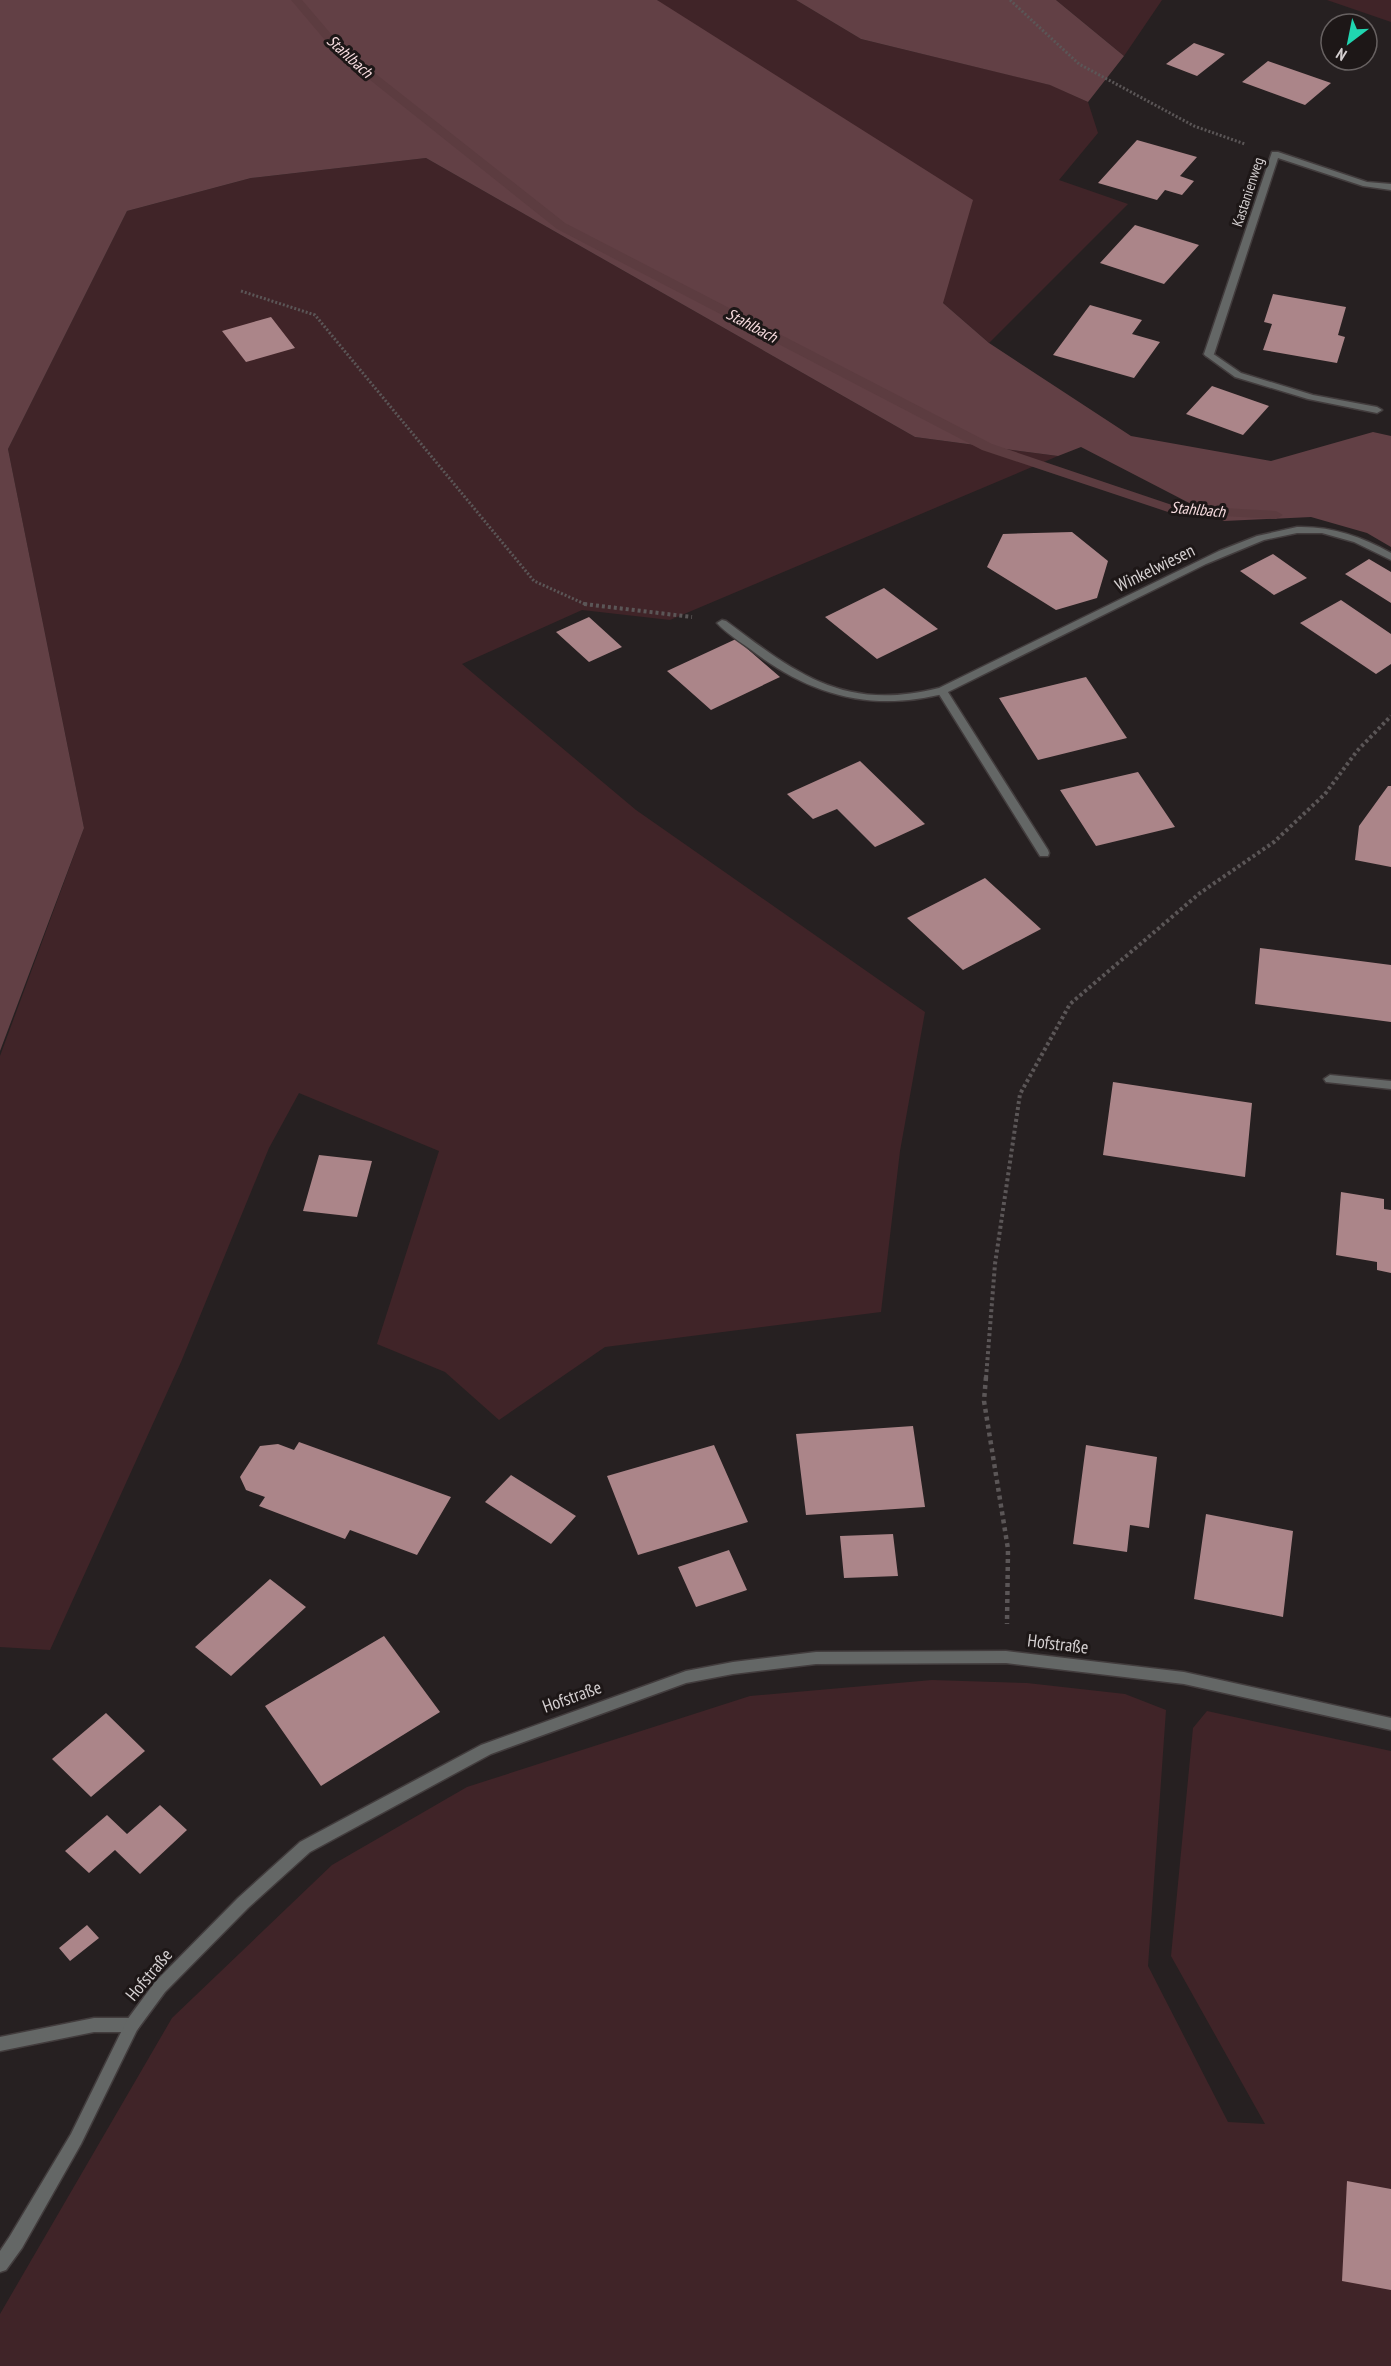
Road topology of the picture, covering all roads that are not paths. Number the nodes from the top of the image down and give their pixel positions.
1 (1391, 187) edge
2 (1377, 410) dead end
3 (1391, 557) edge
4 (722, 623) road end
5 (942, 691) junction
6 (1044, 853) dead end
7 (1330, 1079) dead end
8 (1391, 1085) edge
9 (1391, 1724) edge
10 (132, 2025) junction
11 (0, 2044) edge
12 (0, 2264) edge

1 - 2 street, Kastanienweg
3 - 5 street, Winkelwiesen
4 - 5 street, Winkelwiesen
5 - 6 street
7 - 8 street
9 - 10 street, Hofstraße
10 - 11 street
10 - 12 street, Hofstraße

